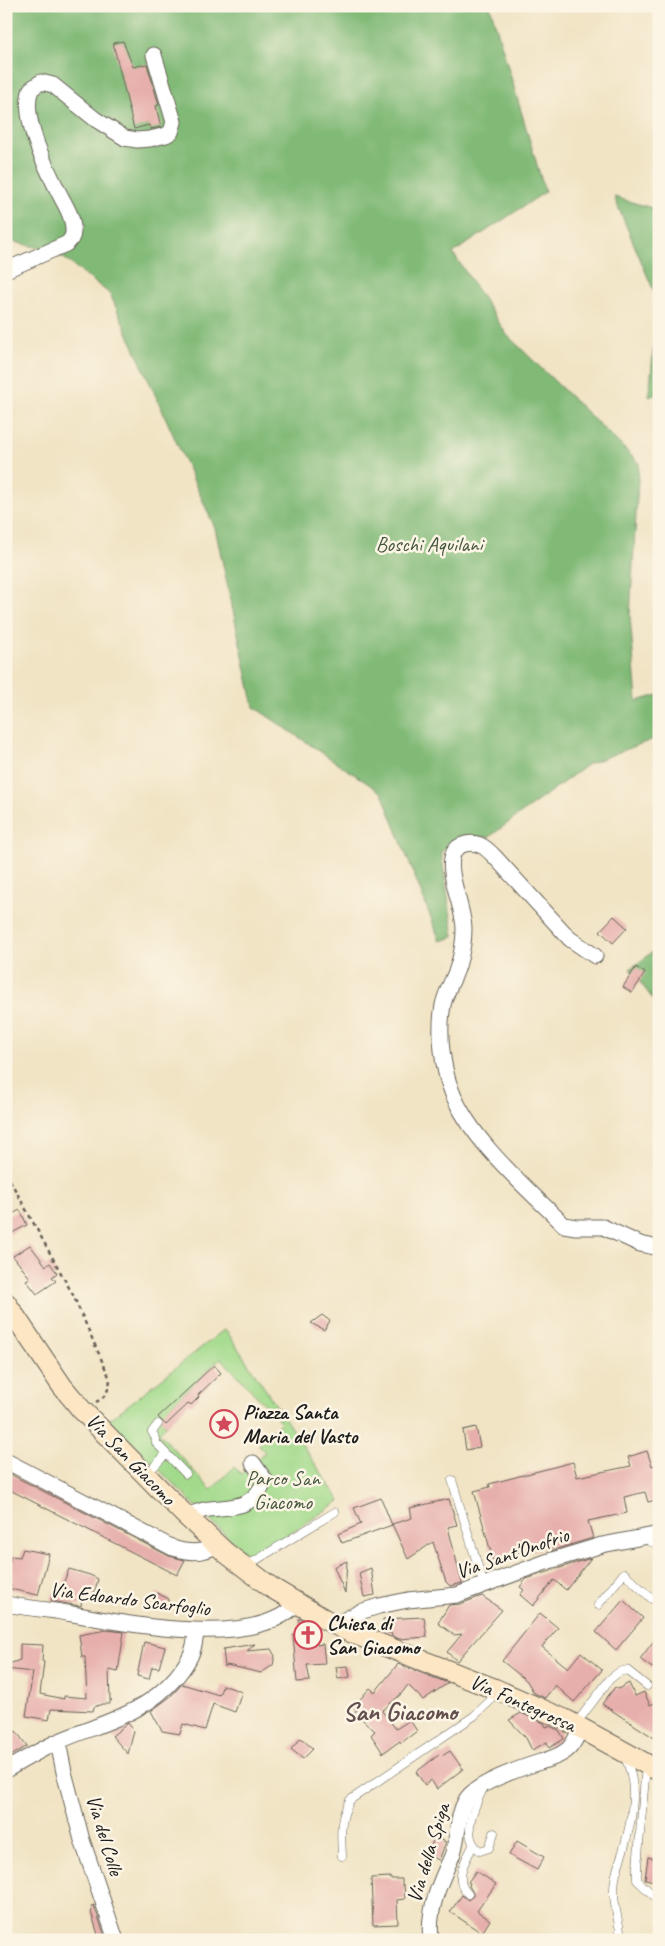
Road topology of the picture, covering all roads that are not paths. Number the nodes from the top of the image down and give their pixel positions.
1 (154, 55) dead end
2 (6, 270) edge
3 (595, 956) dead end
4 (659, 1248) edge
5 (6, 1303) edge
6 (158, 1424) dead end
7 (166, 1454) junction
8 (6, 1461) edge
9 (253, 1463) dead end
10 (186, 1474) dead end
11 (146, 1475) junction
12 (452, 1480) dead end
13 (336, 1512) dead end
14 (188, 1517) junction
15 (655, 1538) edge
16 (217, 1545) junction
17 (244, 1568) junction
18 (484, 1586) junction
19 (659, 1598) edge
20 (297, 1603) junction
21 (6, 1604) edge
22 (598, 1605) dead end
23 (335, 1625) junction
24 (196, 1631) junction
25 (647, 1686) dead end
26 (494, 1689) junction
27 (578, 1726) junction
28 (58, 1742) junction
29 (621, 1750) junction
30 (652, 1767) edge
31 (6, 1770) edge
32 (484, 1785) junction
33 (494, 1833) dead end
34 (473, 1846) junction
35 (342, 1856) dead end
36 (468, 1894) dead end
37 (653, 1895) dead end
38 (620, 1931) dead end
39 (116, 1940) edge
40 (431, 1940) edge

1 - 2 street
3 - 4 street
5 - 11 street, Via San Giacomo
6 - 7 lane
7 - 10 lane
7 - 11 lane
8 - 16 street
9 - 14 street
11 - 14 street, Via San Giacomo
12 - 18 lane
13 - 17 lane
14 - 16 street, Via San Giacomo
15 - 18 street, Via Sant'Onofrio
16 - 17 street, Via San Giacomo
17 - 20 street, Via San Giacomo
18 - 23 street, Via Sant'Onofrio
19 - 22 lane
20 - 23 street, Via San Giacomo
20 - 24 street, Via Edoardo Scarfoglio
21 - 24 street, Via Edoardo Scarfoglio
23 - 26 street, Via Fontegrossa
24 - 28 street
25 - 27 lane
26 - 27 street, Via Fontegrossa
26 - 35 lane
27 - 29 street, Via Fontegrossa
27 - 32 street, Via della Spiga
28 - 31 street
28 - 39 street, Via del Colle
29 - 30 street, Via Fontegrossa
29 - 38 lane
30 - 37 lane
32 - 34 lane
32 - 40 street, Via della Spiga
33 - 34 lane
34 - 36 lane

